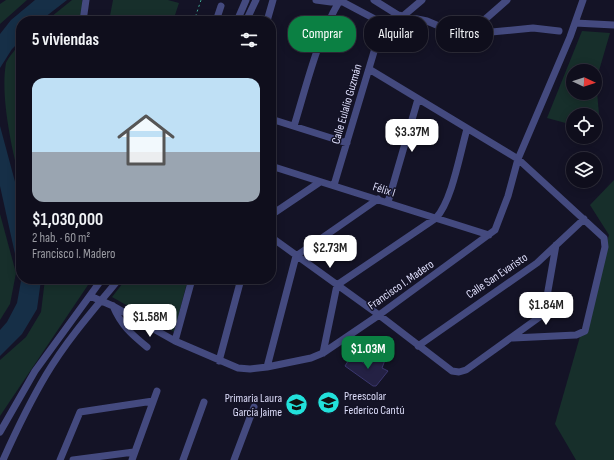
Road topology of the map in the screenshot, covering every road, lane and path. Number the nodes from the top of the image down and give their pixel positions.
1 (86, 0) edge
2 (201, 0) edge
3 (246, 0) edge
4 (256, 0) edge
5 (273, 0) edge
6 (316, 0) edge
7 (340, 0) edge
8 (374, 0) edge
9 (422, 0) edge
10 (507, 0) edge
11 (583, 0) edge
12 (221, 6) dead end
13 (84, 16) edge
14 (196, 16) edge
15 (218, 16) edge
16 (239, 16) edge
17 (248, 16) edge
18 (268, 16) edge
19 (369, 16) edge
20 (403, 16) joint
21 (489, 16) edge
22 (575, 23) junction
23 (614, 24) edge
24 (559, 31) dead end
25 (493, 32) edge
26 (374, 52) edge
27 (369, 69) junction
28 (418, 99) junction
29 (276, 121) edge
30 (294, 126) junction
31 (467, 129) junction
32 (347, 143) junction
33 (518, 159) junction
34 (276, 168) edge
35 (320, 182) junction
36 (334, 185) junction
37 (378, 199) junction
38 (388, 202) junction
39 (276, 212) edge
40 (436, 218) junction
41 (584, 219) junction
42 (489, 235) junction
43 (276, 241) edge
44 (556, 245) junction
45 (296, 256) junction
46 (98, 284) edge
47 (115, 284) edge
48 (191, 284) edge
49 (240, 284) edge
50 (337, 285) junction
51 (90, 296) junction
52 (101, 300) junction
53 (113, 306) junction
54 (379, 315) junction
55 (513, 338) junction
56 (175, 341) junction
57 (418, 346) junction
58 (146, 347) dead end
59 (323, 353) junction
60 (219, 361) junction
61 (267, 367) junction
62 (157, 391) dead end
63 (153, 401) junction
64 (204, 402) dead end
65 (254, 407) dead end
66 (5, 422) junction
67 (0, 429) edge
68 (0, 432) edge
69 (134, 452) junction
70 (3, 460) edge
71 (60, 460) edge
72 (73, 460) edge
73 (132, 460) edge
74 (183, 460) edge
75 (234, 460) edge

1 - 13 street
2 - 14 path
3 - 16 street
4 - 17 street
5 - 18 street
6 - 7 street
7 - 19 street
7 - 30 street
8 - 20 street
9 - 20 street, Calle Eulalio Guzmán
10 - 21 street
11 - 22 street, Francisco I. Madero
12 - 15 street
22 - 23 street
22 - 33 street, Francisco I. Madero
24 - 25 street
26 - 27 street, Calle Eulalio Guzmán
27 - 28 street
27 - 32 street, Calle Eulalio Guzmán
28 - 31 street
28 - 38 street
29 - 30 street
30 - 32 street
31 - 33 street
31 - 40 street
32 - 36 street, Calle Eulalio Guzmán
33 - 41 street
33 - 42 street, Francisco I. Madero
34 - 35 street, Félix I
35 - 36 street, Félix I
35 - 39 street
36 - 37 street, Félix I
37 - 38 street, Félix I
37 - 45 street
38 - 40 street, Félix I
40 - 42 street, Félix I
40 - 50 street
41 - 44 street, Calle San Evaristo
41 - 55 street
42 - 54 street, Francisco I. Madero
43 - 45 street
44 - 55 street
44 - 57 street, Calle San Evaristo
45 - 50 street
45 - 61 street
46 - 51 street
47 - 52 street
48 - 56 street
49 - 60 street
50 - 54 street
50 - 59 street
51 - 52 street, Francisco I. Madero
51 - 66 street
52 - 53 street, Francisco I. Madero
52 - 70 street
53 - 56 street, Francisco I. Madero
53 - 58 street
54 - 57 street
54 - 59 street, Francisco I. Madero
55 - 57 street
56 - 60 street, Francisco I. Madero
59 - 61 street, Francisco I. Madero
60 - 61 street, Francisco I. Madero
62 - 63 street
63 - 69 street
63 - 71 street
64 - 74 street
65 - 75 street
66 - 67 street
66 - 68 street
69 - 72 street
69 - 73 street

